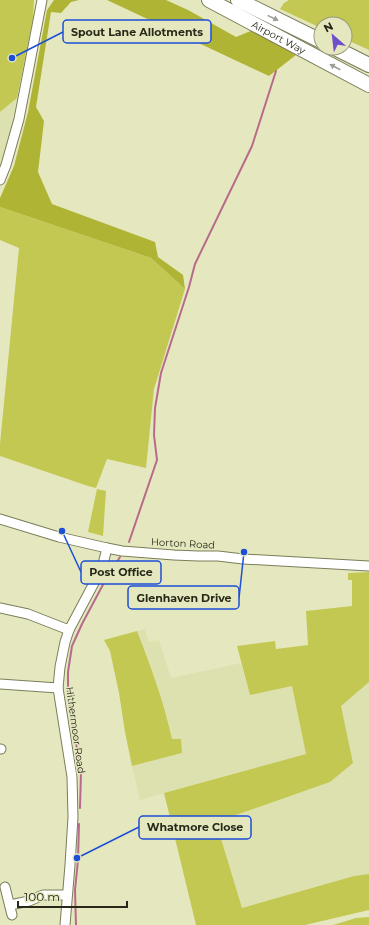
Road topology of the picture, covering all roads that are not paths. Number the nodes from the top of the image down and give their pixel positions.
1 (42, 0) edge
2 (209, 0) edge
3 (238, 0) edge
4 (313, 37) edge
5 (351, 56) edge
6 (369, 65) edge
7 (369, 85) edge
8 (0, 180) edge
9 (0, 519) edge
10 (107, 548) junction
11 (369, 566) edge
12 (0, 608) edge
13 (69, 630) junction
14 (0, 684) edge
15 (58, 688) junction
16 (5, 887) dead end
17 (67, 895) junction
18 (10, 905) junction
19 (12, 915) dead end
20 (64, 925) edge

1 - 8 street
7 -> 2 highway, Airport Way
3 -> 4 highway, Airport Way
5 - 6 highway
9 - 10 street, Horton Road
10 - 11 street, Horton Road
10 - 13 street, Hithermoor Road
12 - 13 street
13 - 15 street, Hithermoor Road
14 - 15 street
15 - 17 street, Hithermoor Road
16 - 18 street
17 - 18 street
17 - 20 street, Hithermoor Road
18 - 19 street

